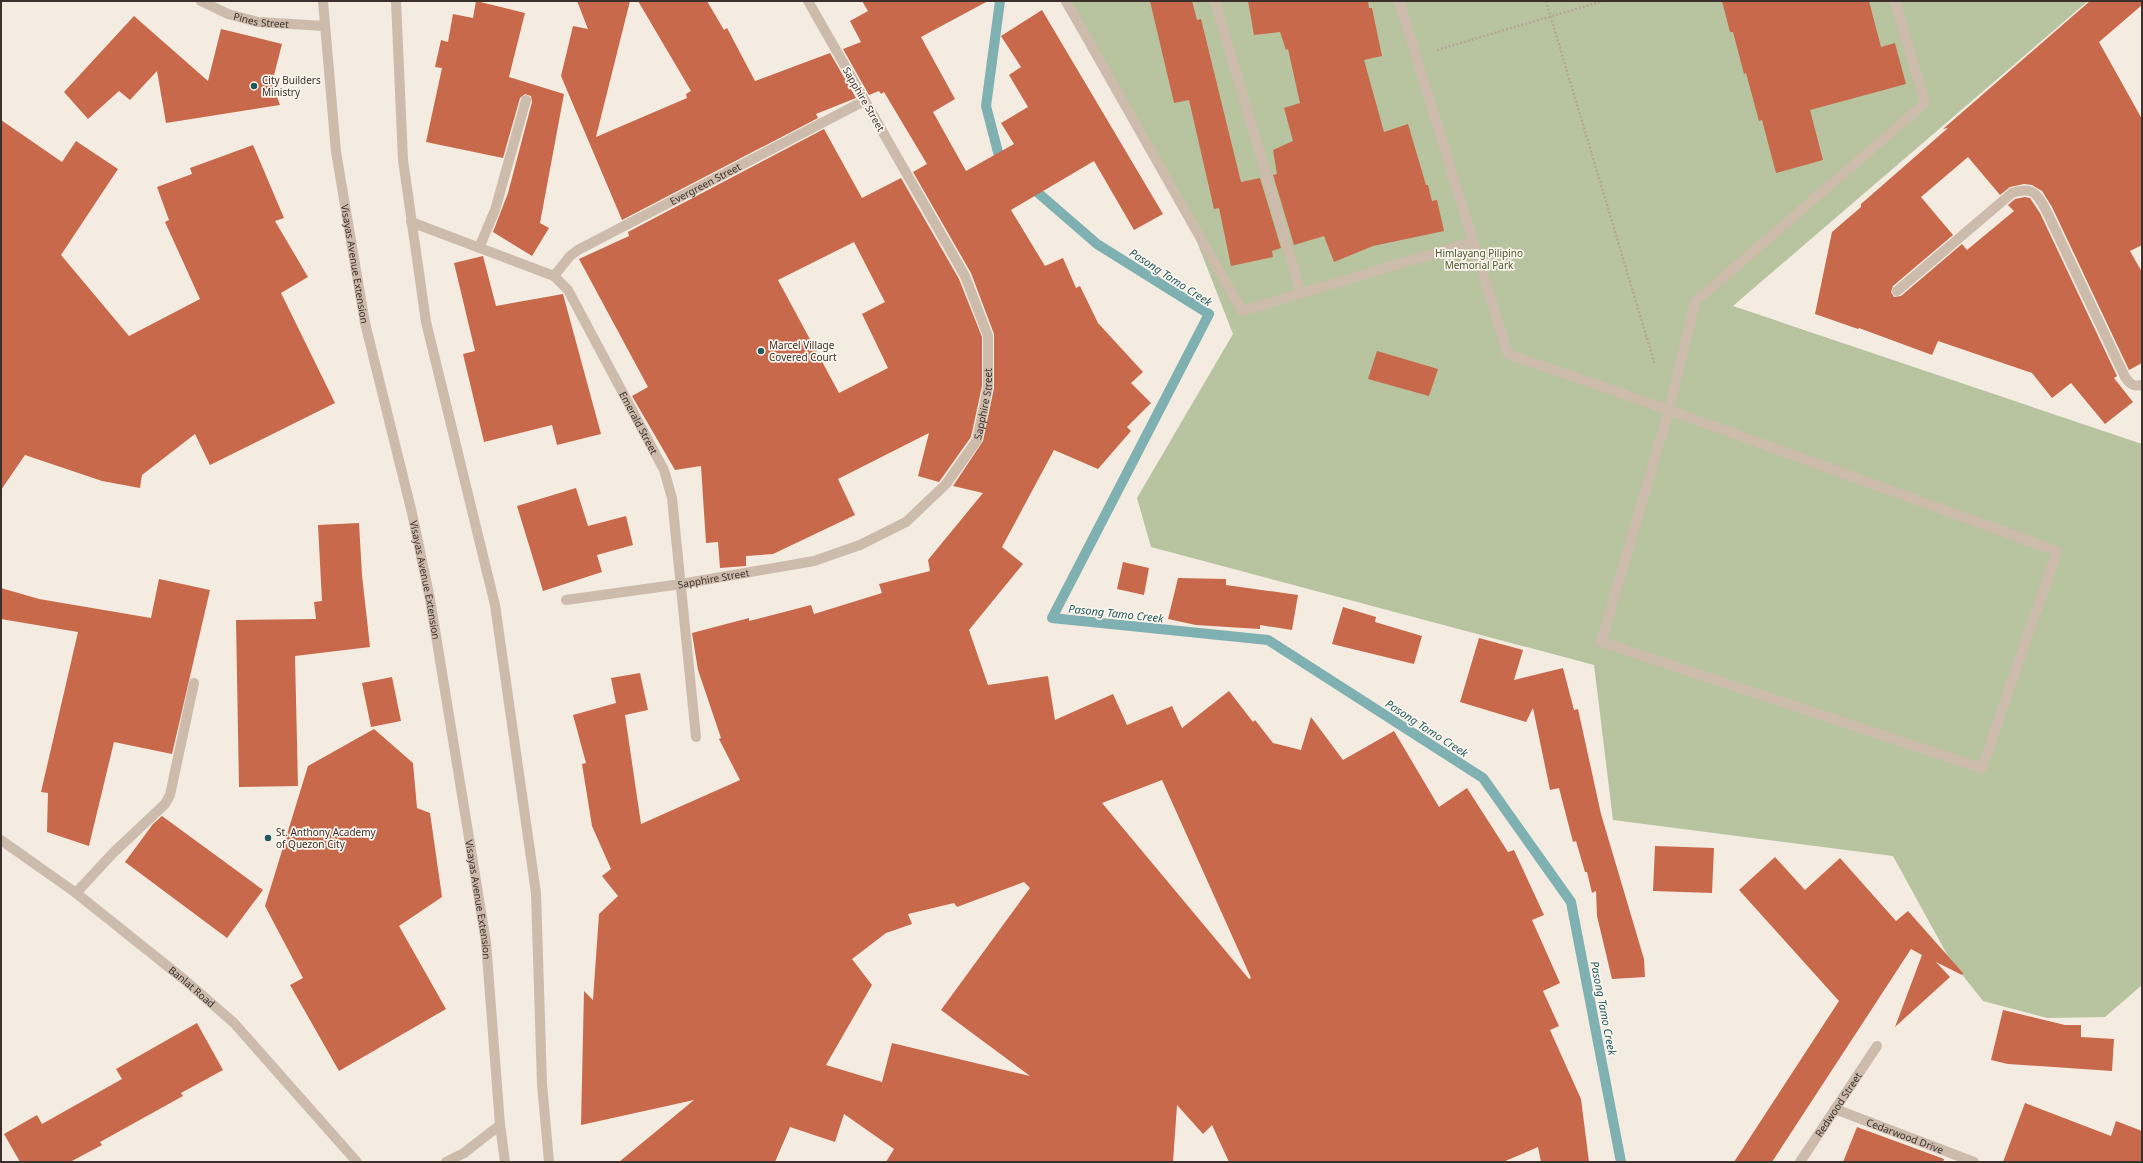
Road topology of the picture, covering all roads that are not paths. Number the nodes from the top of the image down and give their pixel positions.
1 (201, 1) edge
2 (323, 1) edge
3 (396, 1) edge
4 (808, 1) edge
5 (1066, 1) edge
6 (1215, 1) edge
7 (1399, 1) edge
8 (1895, 1) edge
9 (324, 26) junction
10 (526, 100) dead end
11 (864, 101) junction
12 (412, 222) junction
13 (1472, 242) junction
14 (479, 248) junction
15 (554, 276) junction
16 (1897, 291) dead end
17 (1302, 293) junction
18 (2142, 385) edge
19 (1669, 410) junction
20 (681, 584) junction
21 (566, 600) dead end
22 (194, 683) dead end
23 (696, 737) dead end
24 (1, 840) edge
25 (76, 893) junction
26 (1877, 1046) dead end
27 (1835, 1109) junction
28 (500, 1125) junction
29 (357, 1162) edge
30 (446, 1162) edge
31 (506, 1162) edge
32 (549, 1162) edge
33 (1800, 1162) edge
34 (1974, 1162) edge

1 - 9 street, Pines Street
2 - 9 street, Visayas Avenue Extension
3 - 12 street
4 - 11 street, Sapphire Street
5 - 17 street
6 - 17 street
7 - 13 street
8 - 19 street
9 - 28 street, Visayas Avenue Extension
10 - 14 street
11 - 15 street, Evergreen Street
11 - 20 street, Sapphire Street
12 - 14 street, Emerald Street
12 - 32 street
13 - 17 street
13 - 19 street
14 - 15 street, Emerald Street
15 - 20 street, Emerald Street
16 - 18 street
19 - 19 street
20 - 21 street, Sapphire Street
20 - 23 street, Emerald Street
22 - 25 street
24 - 25 street, Banlat Road
25 - 29 street, Banlat Road
26 - 27 street, Redwood Street
27 - 33 street, Redwood Street
27 - 34 street, Cedarwood Drive
28 - 30 street
28 - 31 street, Visayas Avenue Extension

